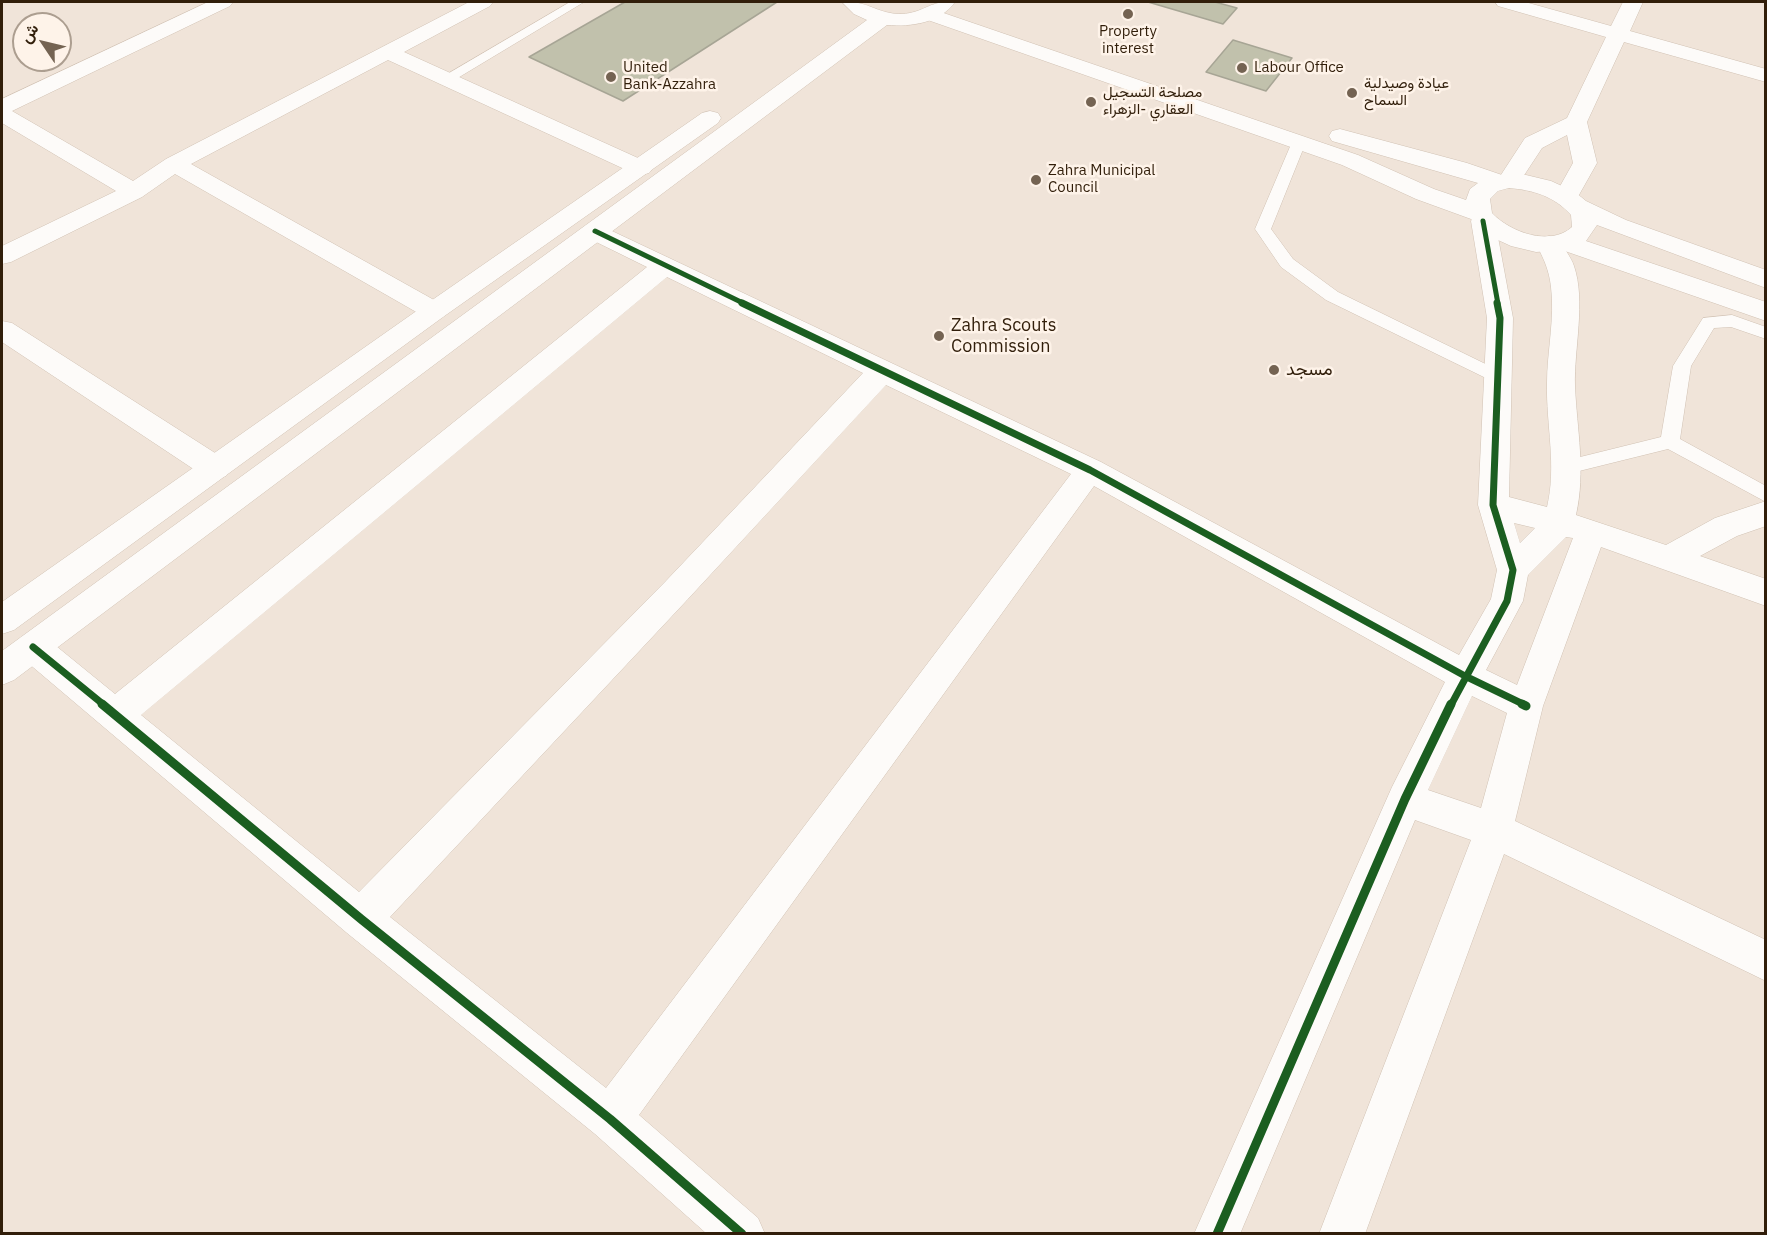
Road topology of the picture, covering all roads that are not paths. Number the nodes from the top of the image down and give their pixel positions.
1 (223, 2) edge
2 (483, 2) edge
3 (578, 2) edge
4 (1505, 2) edge
5 (1633, 2) edge
6 (940, 6) edge
7 (865, 10) edge
8 (1617, 35) junction
9 (389, 53) junction
10 (1766, 76) edge
11 (446, 79) junction
12 (2, 107) edge
13 (2, 114) edge
14 (1576, 122) junction
15 (1299, 142) junction
16 (174, 164) junction
17 (641, 168) junction
18 (1504, 182) junction
19 (134, 192) junction
20 (1572, 202) junction
21 (1481, 217) junction
22 (595, 231) junction
23 (1557, 243) junction
24 (2, 256) edge
25 (664, 265) junction
26 (1766, 280) edge
27 (434, 311) junction
28 (1766, 312) edge
29 (2, 330) edge
30 (1766, 333) edge
31 (882, 371) junction
32 (1498, 377) junction
33 (1670, 442) junction
34 (1567, 467) junction
35 (215, 468) junction
36 (1090, 470) junction
37 (1766, 495) edge
38 (1493, 505) junction
39 (1766, 513) edge
40 (1575, 527) junction
41 (1670, 558) junction
42 (1513, 570) junction
43 (1766, 593) edge
44 (2, 620) edge
45 (33, 647) junction
46 (2, 670) edge
47 (1465, 676) junction
48 (1526, 706) junction
49 (115, 715) junction
50 (1406, 799) junction
51 (1494, 830) junction
52 (361, 919) junction
53 (1766, 961) edge
54 (609, 1119) junction
55 (742, 1233) edge
56 (1216, 1233) edge
57 (1342, 1233) edge

1 - 12 street
2 - 9 street
3 - 11 lane
4 - 8 street
5 - 8 street
6 - 7 street
6 - 15 street
6 - 18 street
7 - 17 street
7 - 22 street
8 - 10 street
8 - 14 street
9 - 11 street
9 - 16 street
11 - 17 street
13 - 19 street
14 - 18 street
14 - 20 street
15 - 21 street
15 - 32 lane
16 - 19 street
16 - 27 street
17 - 27 street
18 - 20 street
18 - 21 street
19 - 24 street
20 - 23 street
20 - 26 street
21 - 23 street
21 - 32 street
22 - 25 street
22 - 45 street
23 - 28 street
23 - 34 street
25 - 31 street
25 - 49 street
27 - 35 street
29 - 35 street
30 - 33 lane
31 - 36 street
31 - 52 street
32 - 38 street
33 - 34 lane
33 - 37 lane
34 - 40 street
35 - 44 street
36 - 47 street
36 - 54 street
38 - 40 street
38 - 42 street
39 - 41 street
40 - 41 street
40 - 42 street
40 - 48 street
41 - 43 street
42 - 47 street
45 - 46 street
45 - 49 street
47 - 48 street
47 - 50 street
48 - 51 street
49 - 52 street
50 - 51 street
50 - 56 street
51 - 53 street
51 - 57 street
52 - 54 street
54 - 55 street

